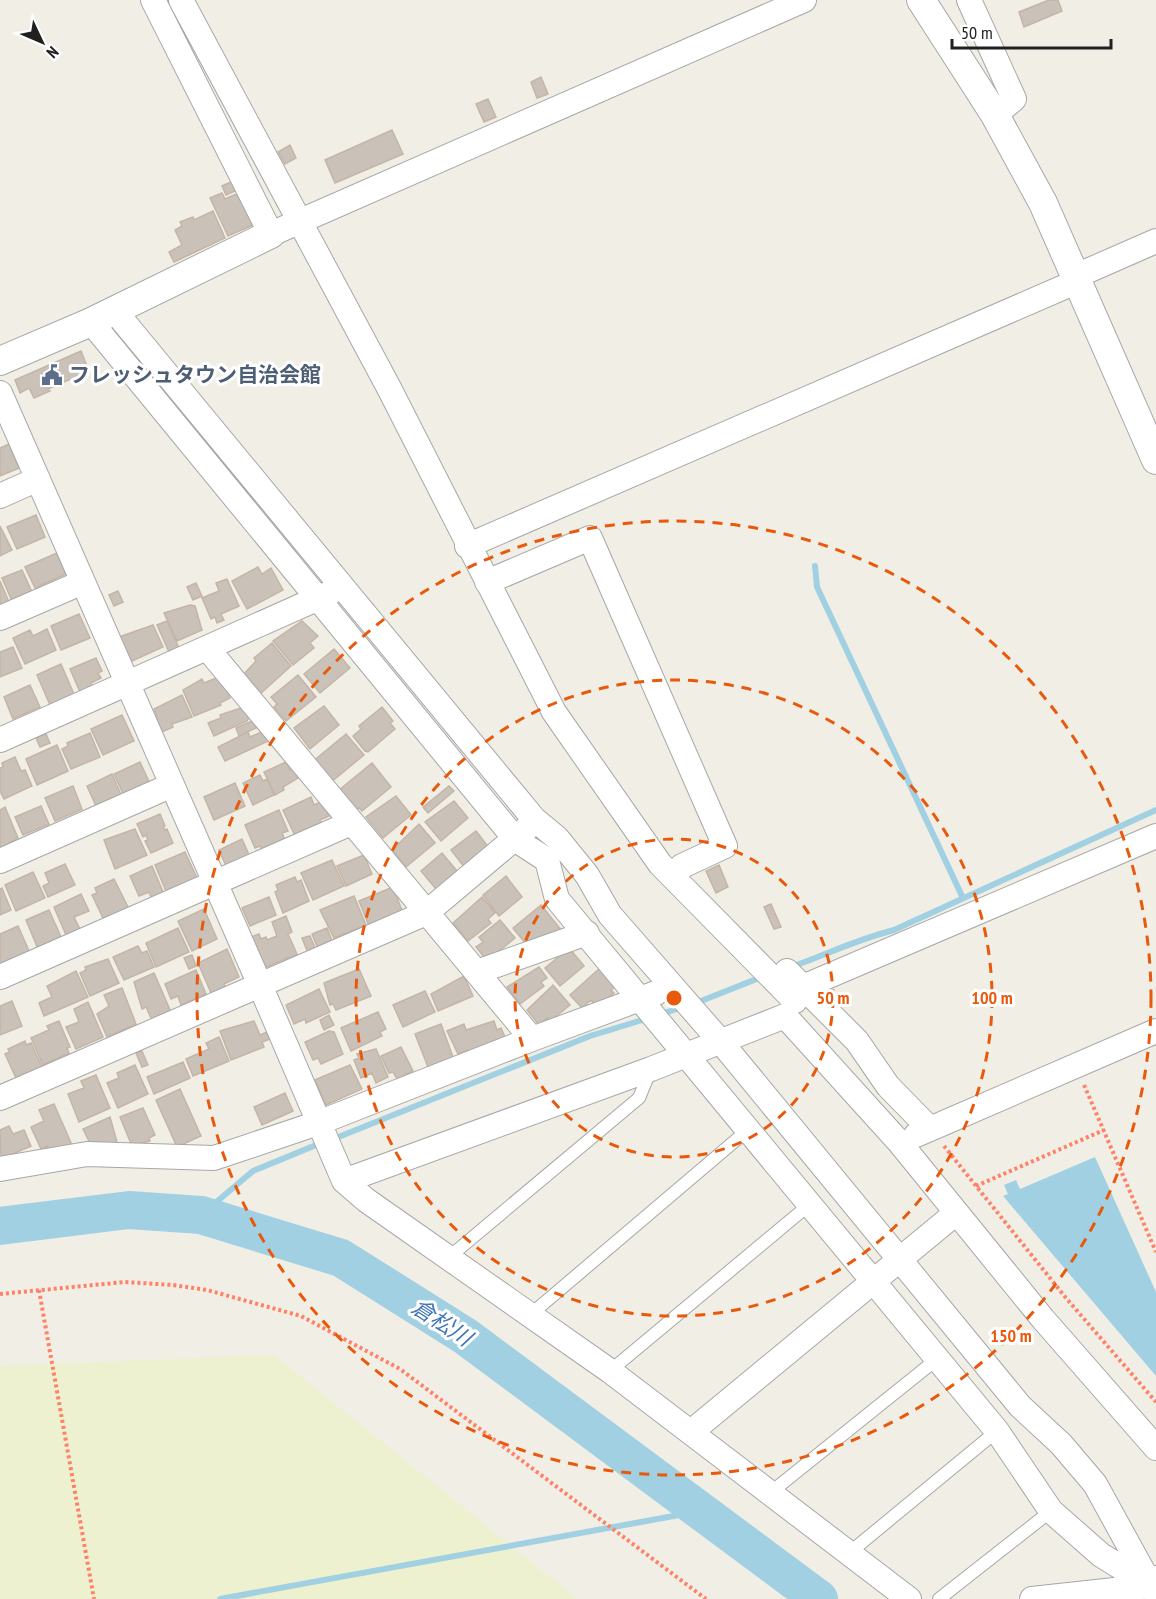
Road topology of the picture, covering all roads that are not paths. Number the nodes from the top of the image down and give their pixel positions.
1 (153, 0) edge
2 (181, 0) edge
3 (804, 0) edge
4 (921, 0) edge
5 (969, 0) edge
6 (995, 115) junction
7 (298, 220) junction
8 (271, 234) junction
9 (1156, 241) edge
10 (1077, 278) junction
11 (102, 316) junction
12 (0, 361) edge
13 (0, 393) edge
14 (1156, 460) edge
15 (38, 479) junction
16 (0, 495) edge
17 (467, 546) junction
18 (493, 580) junction
19 (83, 582) junction
20 (343, 588) junction
21 (316, 599) junction
22 (0, 618) edge
23 (207, 648) junction
24 (128, 684) junction
25 (0, 740) edge
26 (172, 785) junction
27 (534, 819) junction
28 (351, 823) junction
29 (1156, 836) edge
30 (516, 840) junction
31 (0, 861) edge
32 (682, 866) junction
33 (587, 875) junction
34 (216, 883) junction
35 (557, 899) junction
36 (426, 913) junction
37 (587, 933) junction
38 (477, 972) junction
39 (0, 977) edge
40 (260, 985) junction
41 (672, 986) junction
42 (642, 1000) junction
43 (794, 1001) junction
44 (1156, 1031) edge
45 (532, 1039) junction
46 (720, 1042) junction
47 (688, 1054) junction
48 (651, 1069) junction
49 (0, 1098) edge
50 (318, 1123) junction
51 (748, 1129) junction
52 (930, 1129) junction
53 (900, 1143) junction
54 (0, 1169) edge
55 (344, 1181) junction
56 (810, 1204) junction
57 (956, 1214) junction
58 (448, 1258) junction
59 (899, 1260) junction
60 (873, 1281) junction
61 (530, 1315) junction
62 (937, 1359) junction
63 (610, 1371) junction
64 (997, 1431) junction
65 (691, 1432) junction
66 (1156, 1448) edge
67 (770, 1493) junction
68 (1051, 1511) junction
69 (849, 1553) junction
70 (1149, 1588) edge
71 (909, 1599) edge
72 (939, 1599) edge
73 (1032, 1599) edge

1 - 8 street
2 - 7 street
3 - 7 street
4 - 6 street
5 - 6 street
6 - 10 street
7 - 8 street
7 - 17 street
8 - 11 street
9 - 10 street
10 - 14 street
10 - 17 street
11 - 12 street
11 - 20 street
11 - 21 street
13 - 15 street
15 - 16 street
15 - 19 street
17 - 18 street
18 - 32 street
18 - 32 street
18 - 43 street
19 - 22 street
19 - 24 street
20 - 21 street
20 - 27 street
21 - 23 street
21 - 30 street
23 - 24 street
23 - 28 street
24 - 25 street
24 - 26 street
26 - 31 street
26 - 34 street
27 - 30 street
27 - 33 street
28 - 34 street
28 - 36 street
29 - 43 street
30 - 35 street
30 - 36 street
32 - 43 street
33 - 35 street
33 - 41 street
34 - 39 street
34 - 40 street
35 - 37 street
36 - 38 street
36 - 40 street
37 - 38 street
37 - 42 street
38 - 45 street
40 - 49 street
40 - 50 street
41 - 42 street
41 - 46 street
42 - 45 street
42 - 47 street
43 - 46 street
43 - 52 street
43 - 53 street
44 - 52 street
45 - 50 street
46 - 47 street
46 - 59 street
47 - 48 street
47 - 51 street
48 - 55 street
48 - 58 lane
50 - 54 street
50 - 55 street
51 - 56 street
51 - 61 lane
52 - 53 street
53 - 57 street
55 - 58 street
56 - 60 street
56 - 63 lane
57 - 59 street
57 - 66 street
58 - 61 street
59 - 60 street
59 - 70 street
60 - 62 street
60 - 65 street
61 - 63 street
62 - 64 street
62 - 67 lane
63 - 65 street
64 - 68 street
64 - 69 lane
65 - 67 street
67 - 69 street
68 - 70 street
68 - 72 lane
69 - 71 street
70 - 73 street

